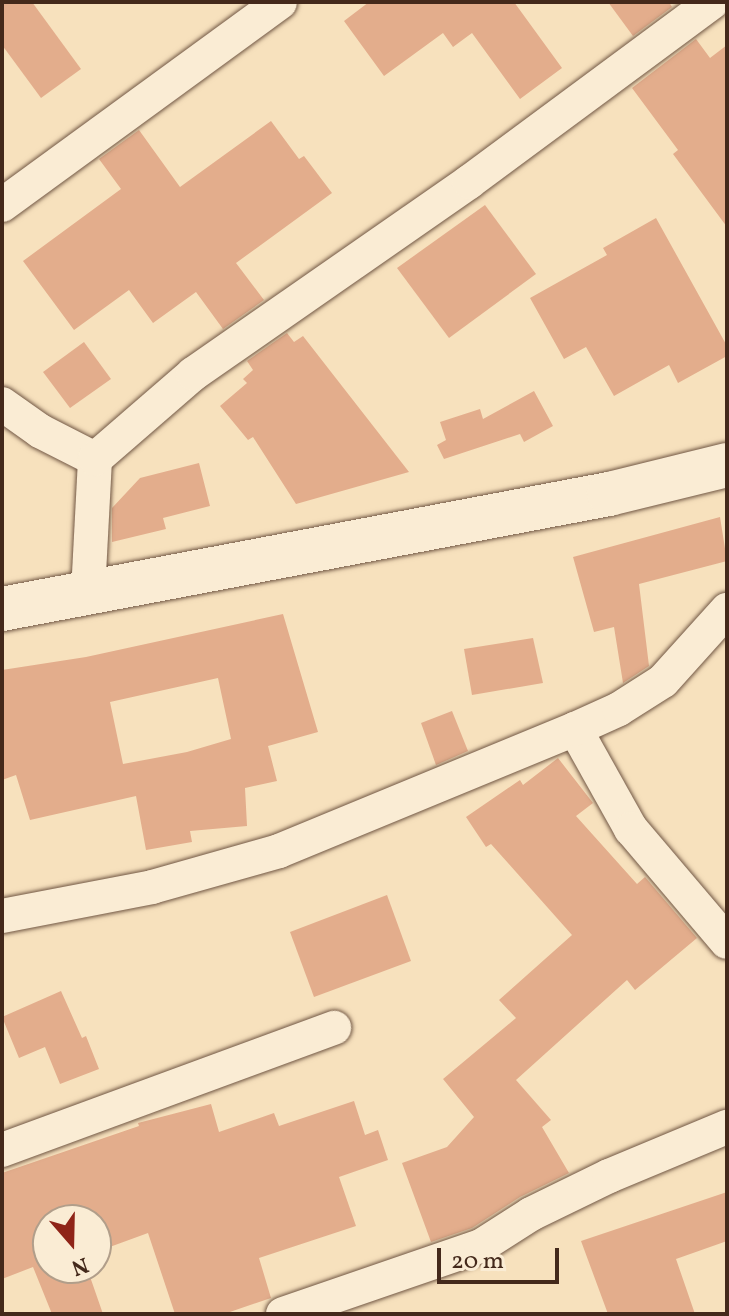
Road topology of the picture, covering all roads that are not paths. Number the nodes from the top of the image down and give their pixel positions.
1 (280, 2) edge
2 (712, 2) edge
3 (2, 205) edge
4 (2, 404) edge
5 (95, 459) junction
6 (727, 465) edge
7 (88, 593) junction
8 (2, 609) edge
9 (727, 610) edge
10 (575, 729) junction
11 (2, 916) edge
12 (727, 942) edge
13 (334, 1028) dead end
14 (727, 1127) edge
15 (2, 1150) edge
16 (283, 1314) edge

1 - 3 street
2 - 5 street
4 - 5 street
5 - 7 street
6 - 7 street
7 - 8 street
9 - 10 street
10 - 11 street
10 - 12 street
13 - 15 street
14 - 16 street

